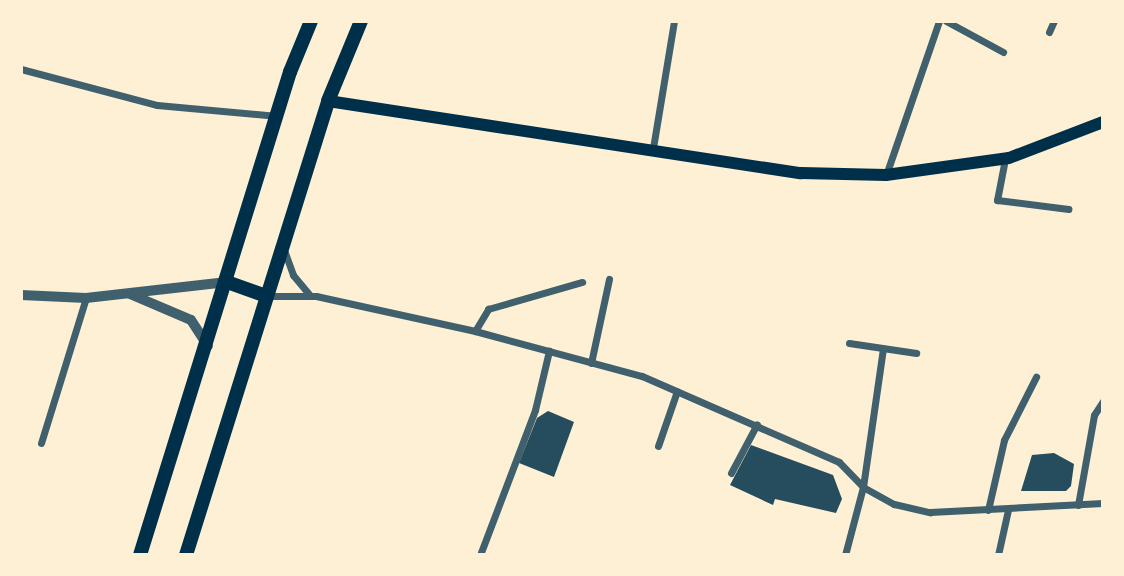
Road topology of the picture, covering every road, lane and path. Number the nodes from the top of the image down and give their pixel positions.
1 (311, 21) edge
2 (361, 21) edge
3 (674, 21) edge
4 (939, 21) edge
5 (946, 21) edge
6 (1054, 21) edge
7 (1048, 32) dead end
8 (1003, 52) dead end
9 (21, 69) edge
10 (328, 101) junction
11 (277, 116) junction
12 (1103, 121) edge
13 (653, 148) junction
14 (1005, 159) junction
15 (886, 174) junction
16 (1068, 209) dead end
17 (283, 245) junction
18 (609, 279) dead end
19 (227, 282) junction
20 (582, 282) dead end
21 (124, 292) junction
22 (21, 295) edge
23 (267, 296) junction
24 (316, 296) junction
25 (86, 298) junction
26 (475, 331) junction
27 (849, 343) dead end
28 (208, 346) junction
29 (883, 348) junction
30 (549, 351) junction
31 (916, 354) dead end
32 (591, 363) junction
33 (1036, 377) dead end
34 (677, 391) junction
35 (1103, 401) edge
36 (757, 424) junction
37 (41, 443) dead end
38 (658, 446) dead end
39 (731, 473) dead end
40 (863, 487) junction
41 (1103, 503) edge
42 (1077, 505) junction
43 (988, 510) junction
44 (1008, 510) junction
45 (140, 555) edge
46 (186, 555) edge
47 (480, 555) edge
48 (845, 555) edge
49 (998, 555) edge

1 - 11 main road
2 - 10 main road
3 - 13 street
4 - 15 street
5 - 8 street
6 - 7 street
9 - 11 street
10 - 13 main road
10 - 17 main road
11 - 19 main road
12 - 14 main road
13 - 15 main road
14 - 15 main road
14 - 16 street
17 - 23 main road
17 - 24 street
18 - 32 street
19 - 21 street
19 - 23 main road
19 - 28 main road
20 - 26 street
21 - 25 street
21 - 28 street
22 - 25 street
23 - 24 street
23 - 46 main road
24 - 26 street
25 - 37 street
26 - 30 street
27 - 29 street
28 - 45 main road
29 - 31 street
29 - 40 street
30 - 32 street
30 - 47 street
32 - 34 street
33 - 43 street
34 - 36 street
34 - 38 street
35 - 42 street
36 - 39 street
36 - 40 street
40 - 43 street
40 - 48 street
41 - 42 street
42 - 44 street
43 - 44 street
44 - 49 street

